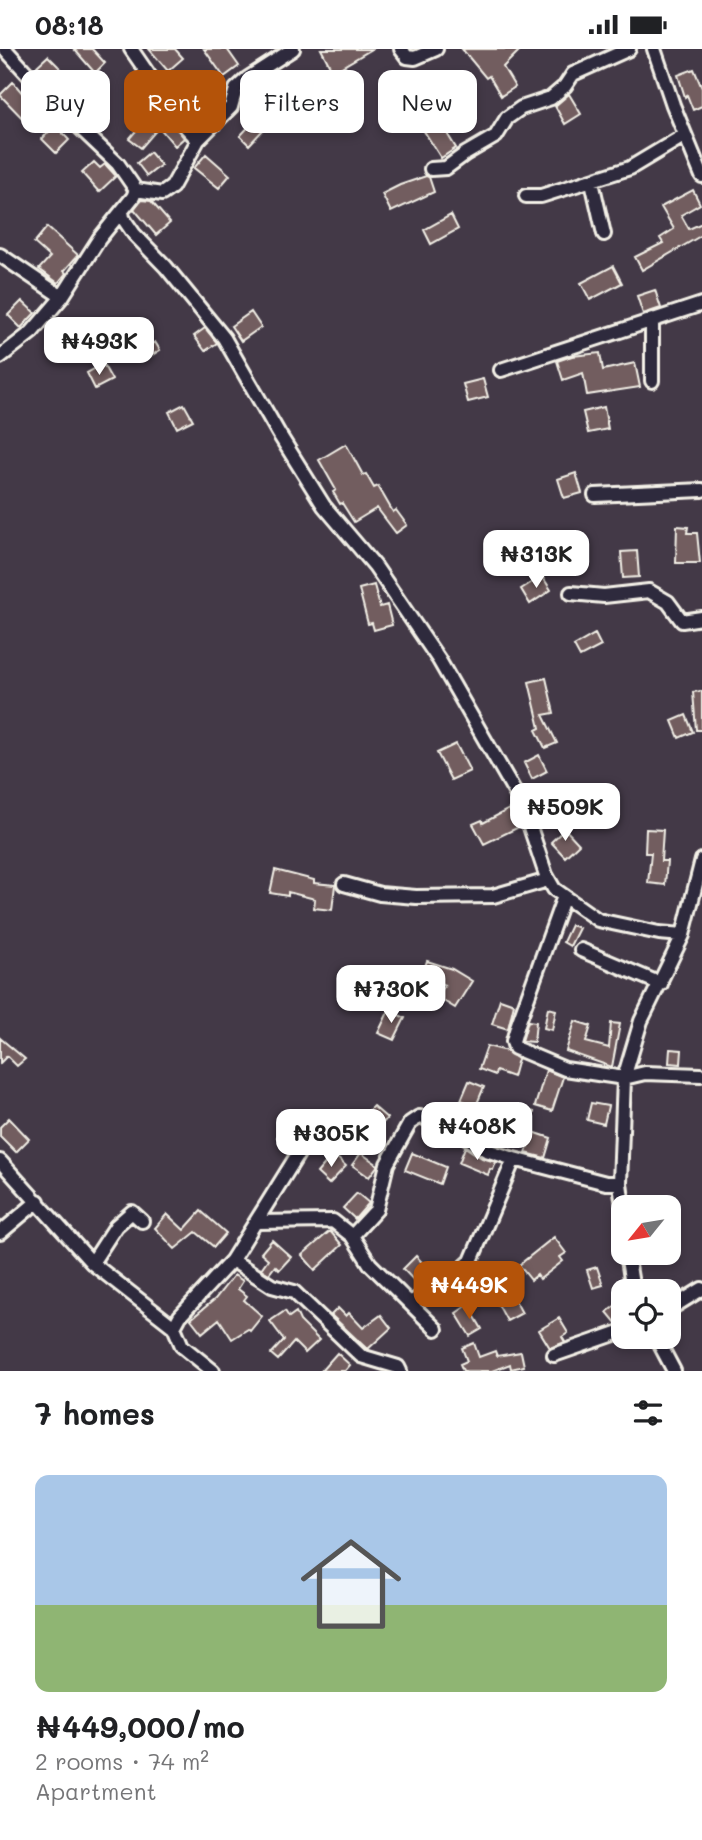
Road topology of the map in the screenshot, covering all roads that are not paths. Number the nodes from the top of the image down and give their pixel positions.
1 (5, 49) edge
2 (131, 49) edge
3 (293, 49) edge
4 (401, 49) edge
5 (436, 49) edge
6 (629, 49) edge
7 (654, 49) edge
8 (685, 135) junction
9 (198, 140) junction
10 (431, 169) dead end
11 (702, 176) edge
12 (592, 182) junction
13 (136, 190) junction
14 (526, 196) dead end
15 (122, 211) junction
16 (604, 234) dead end
17 (0, 255) edge
18 (62, 297) junction
19 (702, 304) edge
20 (652, 319) junction
21 (0, 357) edge
22 (501, 370) dead end
23 (652, 381) dead end
24 (702, 490) edge
25 (596, 495) dead end
26 (571, 593) dead end
27 (702, 618) edge
28 (702, 860) edge
29 (548, 880) junction
30 (344, 884) dead end
31 (564, 896) junction
32 (683, 935) junction
33 (582, 950) dead end
34 (661, 984) junction
35 (701, 1075) edge
36 (624, 1078) junction
37 (298, 1154) dead end
38 (513, 1160) junction
39 (0, 1161) edge
40 (620, 1184) junction
41 (622, 1195) edge
42 (38, 1201) junction
43 (142, 1221) dead end
44 (257, 1222) junction
45 (0, 1233) edge
46 (352, 1236) junction
47 (232, 1260) junction
48 (92, 1263) junction
49 (702, 1289) edge
50 (681, 1302) edge
51 (410, 1303) junction
52 (174, 1327) junction
53 (436, 1329) dead end
54 (611, 1335) edge
55 (662, 1349) edge
56 (554, 1356) dead end
57 (214, 1371) edge
58 (400, 1371) edge
59 (674, 1371) edge

1 - 13 street
2 - 9 street
3 - 9 street
4 - 5 street
6 - 10 street
7 - 8 street
8 - 11 street
8 - 12 street
9 - 13 street
12 - 14 street
12 - 16 street
13 - 15 street
15 - 18 street
15 - 29 street
17 - 18 street
18 - 21 street
19 - 20 street
20 - 22 street
20 - 23 street
24 - 25 street
26 - 27 street
28 - 32 street
29 - 30 street
29 - 31 street
31 - 32 street
31 - 36 street
32 - 34 street
33 - 34 street
34 - 36 street
35 - 36 street
36 - 40 street
37 - 44 street
38 - 40 street
38 - 46 street
38 - 51 street
39 - 42 street
40 - 41 street
42 - 45 street
42 - 48 street
43 - 48 street
44 - 46 street
44 - 47 street
46 - 51 street
47 - 52 street
47 - 58 street
48 - 52 street
49 - 50 street
51 - 53 street
52 - 57 street
54 - 56 street
55 - 59 street

